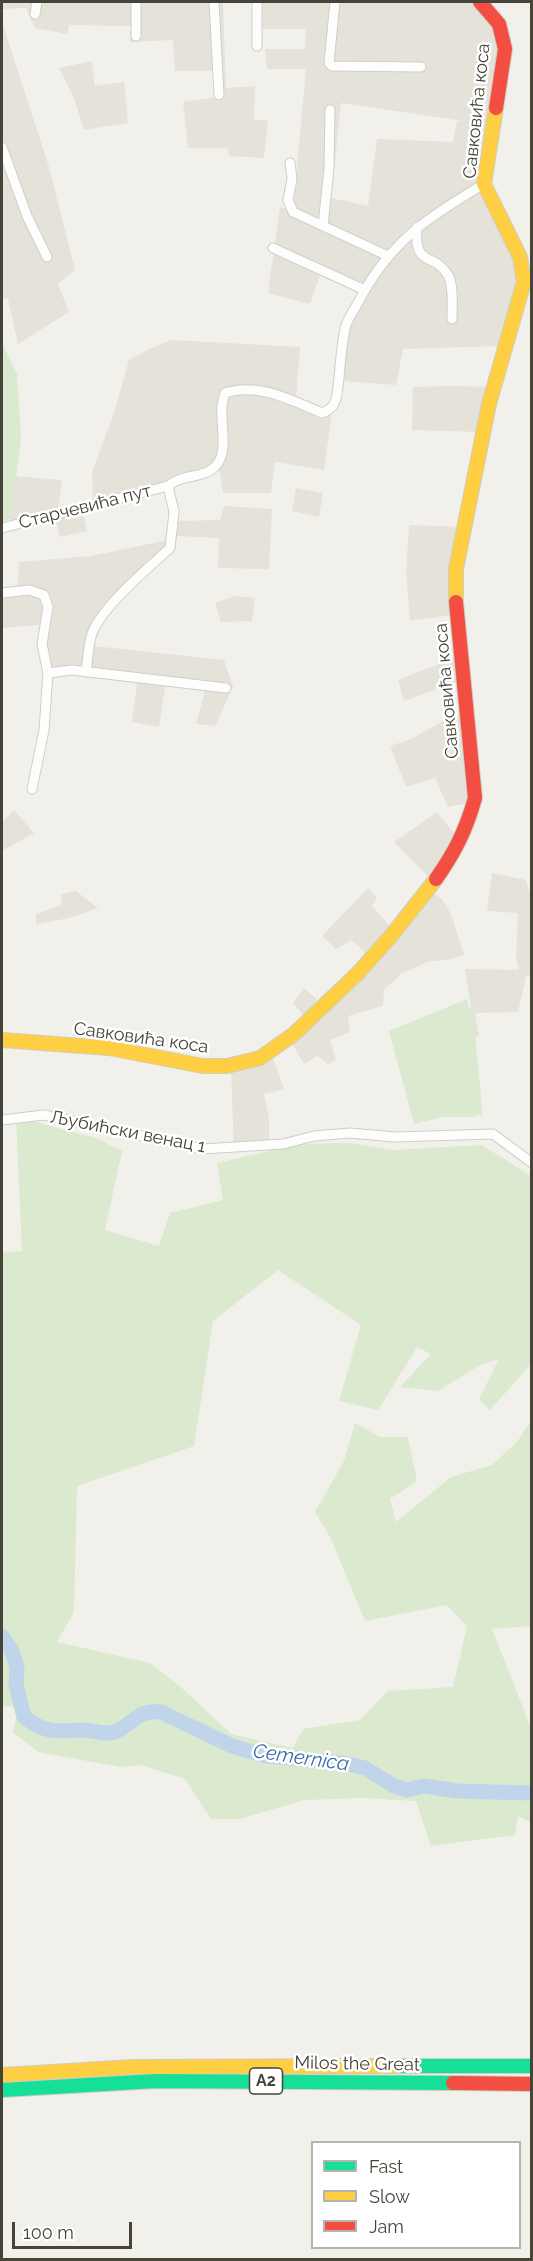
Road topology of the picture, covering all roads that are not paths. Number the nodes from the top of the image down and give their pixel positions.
1 (37, 2) edge
2 (136, 2) edge
3 (214, 2) edge
4 (257, 2) edge
5 (335, 2) edge
6 (480, 2) edge
7 (35, 14) dead end
8 (136, 36) dead end
9 (257, 46) dead end
10 (422, 67) dead end
11 (219, 94) dead end
12 (330, 110) dead end
13 (2, 147) edge
14 (290, 163) dead end
15 (484, 184) junction
16 (323, 226) junction
17 (417, 227) junction
18 (273, 248) dead end
19 (388, 256) junction
20 (47, 257) dead end
21 (365, 290) junction
22 (452, 319) dead end
23 (168, 486) junction
24 (2, 528) edge
25 (2, 593) edge
26 (86, 672) junction
27 (48, 673) junction
28 (226, 688) dead end
29 (32, 789) dead end
30 (2, 1040) edge
31 (2, 1120) edge
32 (531, 1163) edge
33 (531, 2066) edge
34 (2, 2075) edge
35 (531, 2084) edge
36 (2, 2090) edge

1 - 7 street
2 - 8 street
3 - 11 street
4 - 9 street
5 - 10 street
6 - 15 main road, Савковића коса
12 - 16 street
13 - 20 street
14 - 16 street
15 - 17 street, Старчевића пут
15 - 30 main road, Савковића коса
16 - 19 street
17 - 19 street, Старчевића пут
17 - 22 street
18 - 21 street
19 - 21 street, Старчевића пут
21 - 23 street, Старчевића пут
23 - 24 street, Старчевића пут
23 - 26 street, Старчевића пут
25 - 27 street
26 - 27 street
26 - 28 street
27 - 29 street
31 - 32 street, Љубићски венац 1
33 - 34 main road, Milos the Great / A2
35 - 36 main road, Milos the Great / A2

